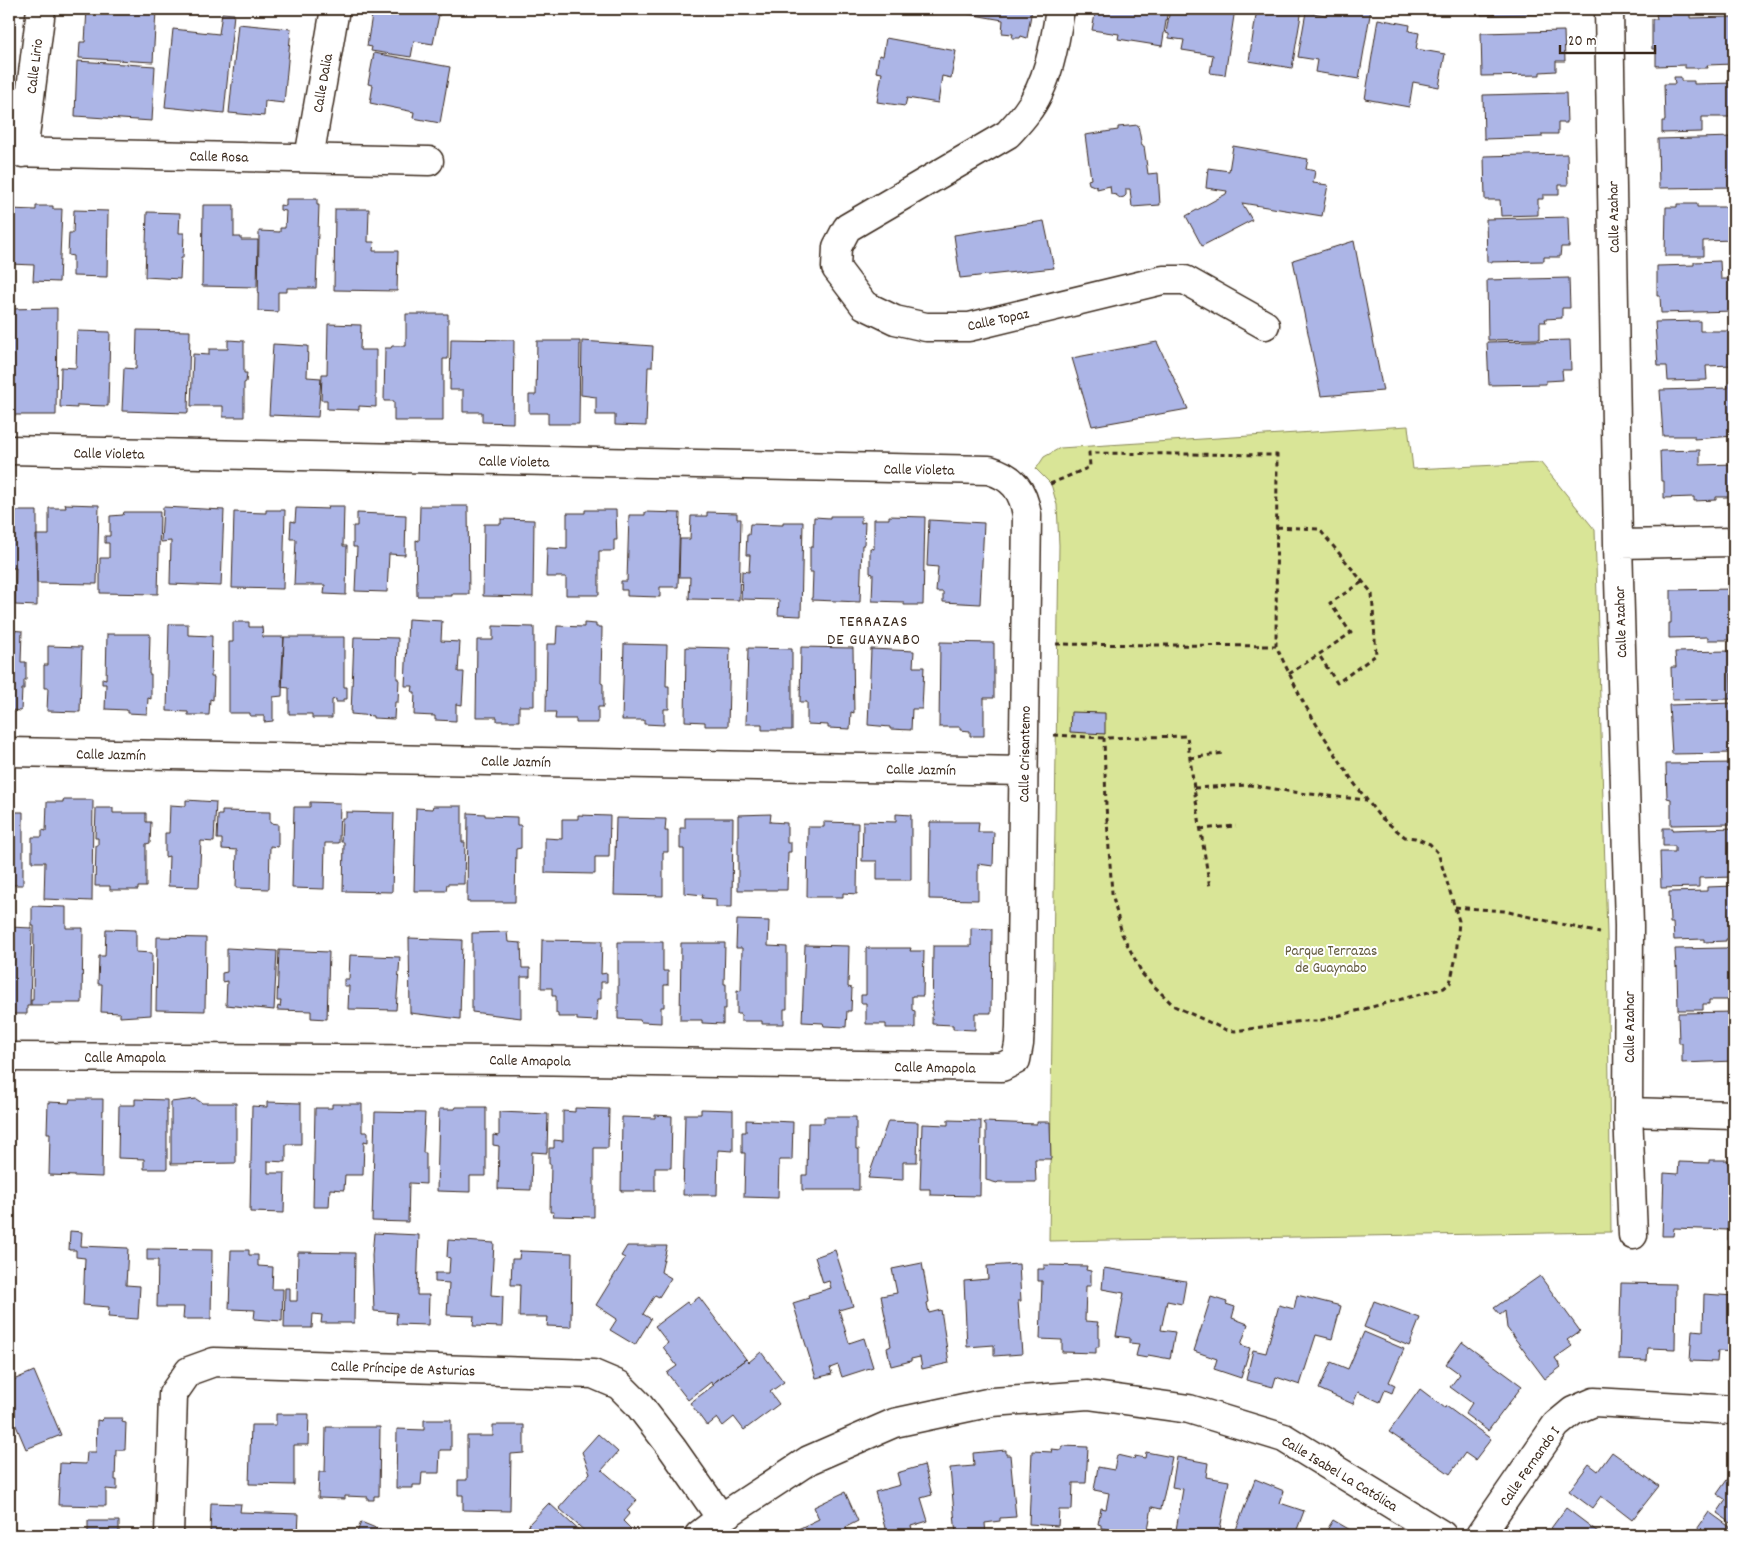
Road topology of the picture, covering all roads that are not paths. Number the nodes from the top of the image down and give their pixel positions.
1 (41, 9) edge
2 (335, 9) edge
3 (1060, 9) edge
4 (1609, 9) edge
5 (16, 152) edge
6 (309, 158) junction
7 (429, 161) dead end
8 (1265, 326) dead end
9 (9, 450) edge
10 (1019, 490) joint
11 (1734, 542) edge
12 (1618, 544) junction
13 (9, 752) edge
14 (1024, 771) junction
15 (1020, 1026) joint
16 (9, 1057) edge
17 (1628, 1112) junction
18 (1734, 1115) edge
19 (1633, 1235) dead end
20 (1734, 1410) edge
21 (721, 1518) junction
22 (169, 1535) edge
23 (699, 1535) edge
24 (1442, 1535) edge
25 (1480, 1535) edge

1 - 5 street, Calle Lirio
2 - 6 street, Calle Dalia
3 - 8 street, Calle Topaz
4 - 12 street, Calle Azahar
5 - 6 street, Calle Rosa
6 - 7 street, Calle Rosa
9 - 10 street, Calle Violeta
10 - 14 street, Calle Crisantemo
11 - 12 street
12 - 17 street, Calle Azahar
13 - 14 street, Calle Jazmín
14 - 15 street, Calle Crisantemo
15 - 16 street, Calle Amapola
17 - 18 street
17 - 19 street, Calle Azahar
20 - 25 street, Calle Fernando I
21 - 22 street, Calle Príncipe de Asturias
21 - 23 street, Calle Isabel La Católica
21 - 24 street, Calle Isabel La Católica

